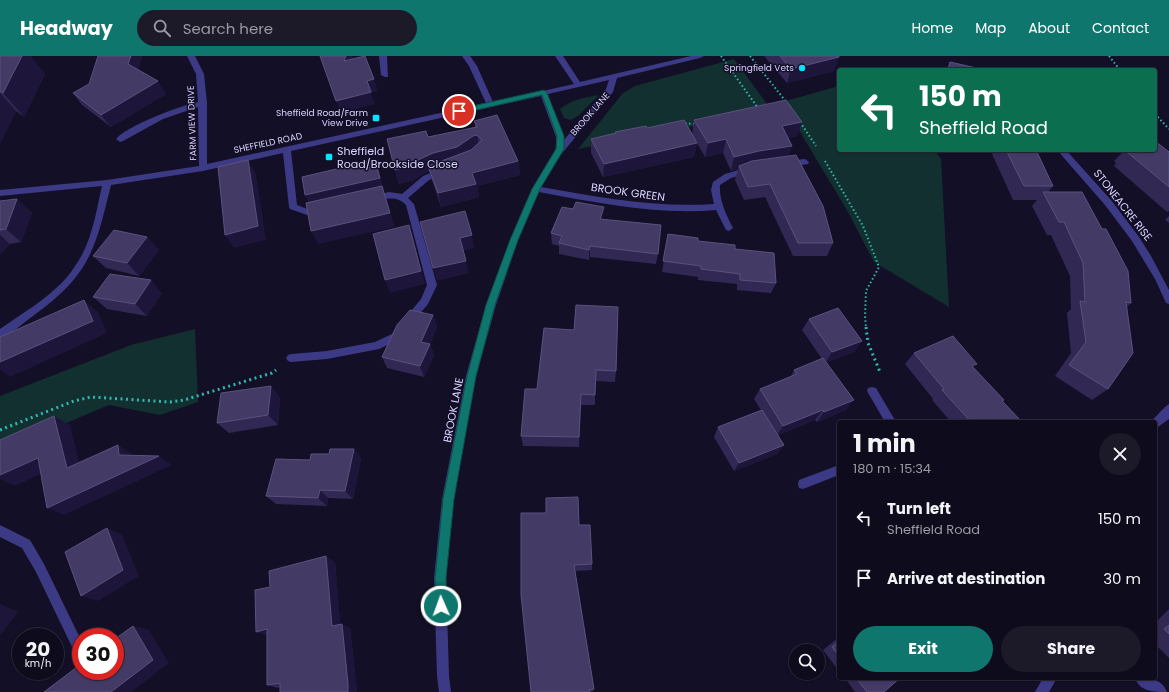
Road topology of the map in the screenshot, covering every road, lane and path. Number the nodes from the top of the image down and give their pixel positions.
1 (191, 56) edge
2 (383, 56) edge
3 (466, 56) edge
4 (559, 56) edge
5 (663, 56) edge
6 (700, 56) edge
7 (721, 56) edge
8 (750, 56) edge
9 (1109, 56) edge
10 (668, 64) junction
11 (1118, 68) edge
12 (385, 75) dead end
13 (614, 77) junction
14 (578, 84) junction
15 (544, 93) junction
16 (203, 103) junction
17 (490, 104) junction
18 (789, 106) edge
19 (759, 111) edge
20 (1157, 116) edge
21 (798, 118) edge
22 (701, 123) edge
23 (676, 124) edge
24 (1169, 129) edge
25 (120, 139) dead end
26 (287, 149) junction
27 (560, 149) junction
28 (819, 152) dead end
29 (1063, 152) edge
30 (823, 159) dead end
31 (804, 162) dead end
32 (775, 166) edge
33 (203, 168) junction
34 (451, 168) edge
35 (761, 168) edge
36 (107, 183) junction
37 (536, 189) junction
38 (0, 193) edge
39 (404, 197) junction
40 (363, 201) edge
41 (718, 207) junction
42 (333, 208) edge
43 (729, 228) dead end
44 (1169, 300) edge
45 (0, 334) edge
46 (291, 358) joint
47 (872, 391) joint
48 (1169, 409) edge
49 (890, 420) edge
50 (1157, 422) edge
51 (0, 430) edge
52 (837, 471) edge
53 (803, 484) dead end
54 (0, 531) edge
55 (72, 635) edge
56 (1050, 680) edge
57 (1144, 680) edge
58 (445, 692) edge
59 (1041, 692) edge
60 (1161, 692) edge

1 - 16 street, FARM VIEW DRIVE
2 - 12 street
3 - 17 street
4 - 14 street
5 - 10 street
6 - 10 street, SHEFFIELD ROAD
7 - 19 path
8 - 18 path
9 - 11 path
10 - 13 street, SHEFFIELD ROAD
13 - 14 street, SHEFFIELD ROAD
13 - 27 street, BROOK LANE
14 - 15 street, SHEFFIELD ROAD
15 - 17 street, SHEFFIELD ROAD
15 - 27 street, BROOK LANE
16 - 25 street
16 - 33 street, FARM VIEW DRIVE
17 - 26 street, SHEFFIELD ROAD
20 - 24 path
21 - 28 path
22 - 23 path
26 - 33 street, SHEFFIELD ROAD
26 - 42 street
27 - 37 street, BROOK LANE
29 - 44 street, STONEACRE RISE
30 - 47 path
31 - 32 street
33 - 36 street, SHEFFIELD ROAD
34 - 39 street
35 - 41 street
36 - 38 street, SHEFFIELD ROAD
36 - 45 street
37 - 41 street, BROOK GREEN
37 - 58 street, BROOK LANE
39 - 40 street
39 - 46 street
41 - 43 street
46 - 51 path
47 - 49 street
48 - 50 street
52 - 53 street
54 - 55 street
56 - 59 street
57 - 60 street

